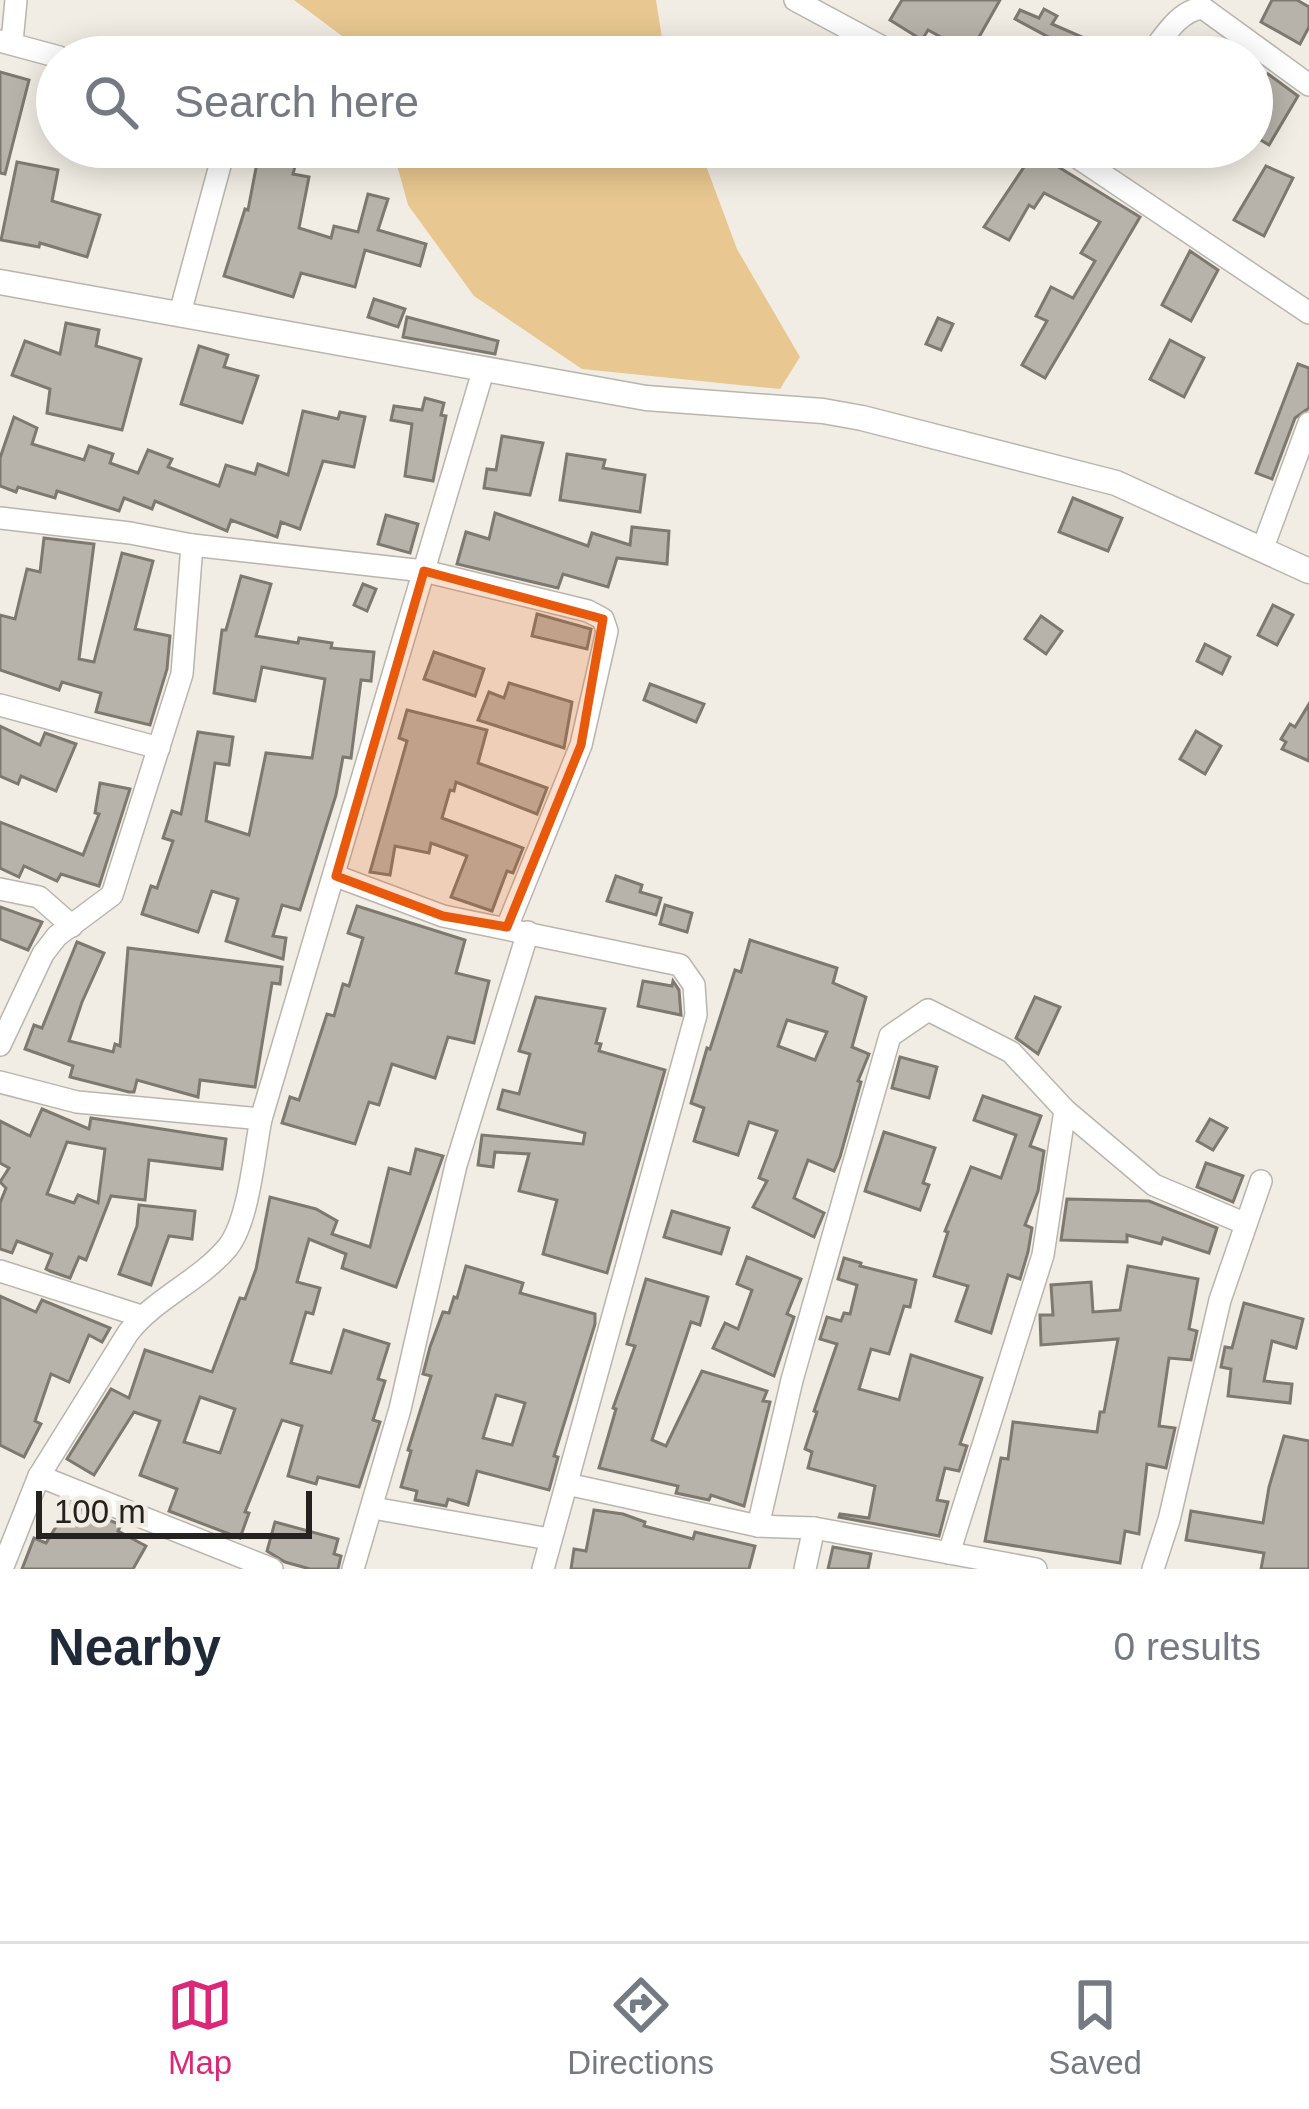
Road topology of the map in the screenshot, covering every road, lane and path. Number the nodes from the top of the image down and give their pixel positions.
1 (16, 0) edge
2 (795, 0) edge
3 (862, 36) edge
4 (1165, 36) edge
5 (1242, 36) edge
6 (6, 41) edge
7 (36, 50) edge
8 (1273, 59) edge
9 (1309, 85) edge
10 (219, 168) edge
11 (1108, 168) edge
12 (0, 282) edge
13 (1309, 313) edge
14 (180, 314) junction
15 (484, 368) junction
16 (1309, 423) edge
17 (0, 518) edge
18 (192, 545) junction
19 (1262, 550) junction
20 (424, 571) junction
21 (1309, 571) edge
22 (0, 705) edge
23 (159, 748) junction
24 (336, 876) junction
25 (0, 889) edge
26 (72, 926) junction
27 (518, 929) junction
28 (0, 1045) edge
29 (0, 1082) edge
30 (1065, 1110) junction
31 (261, 1119) junction
32 (1261, 1181) dead end
33 (1246, 1224) junction
34 (0, 1271) edge
35 (141, 1316) junction
36 (39, 1476) junction
37 (567, 1484) junction
38 (373, 1508) junction
39 (758, 1526) junction
40 (814, 1528) junction
41 (549, 1539) junction
42 (949, 1553) junction
43 (2, 1569) edge
44 (272, 1569) edge
45 (353, 1569) edge
46 (543, 1569) edge
47 (805, 1569) edge
48 (1036, 1569) edge
49 (1153, 1569) edge

1 - 6 street
2 - 3 street
4 - 5 street
6 - 7 street
8 - 9 street
10 - 14 street
11 - 13 street
12 - 14 street
14 - 15 street
15 - 19 street
15 - 20 street
16 - 19 street
17 - 18 street
18 - 20 street
18 - 23 street
19 - 21 street
20 - 24 street
20 - 27 street
22 - 23 street
23 - 26 street
24 - 27 street
24 - 31 street
25 - 26 street
26 - 28 street
27 - 37 street
27 - 38 street
29 - 31 street
30 - 33 street
30 - 39 street
30 - 42 street
31 - 35 street
32 - 33 street
33 - 49 street
34 - 35 street
35 - 36 street
36 - 43 street
36 - 44 street
37 - 39 street
37 - 41 street
38 - 41 street
38 - 45 street
39 - 40 street
40 - 42 street
40 - 47 street
41 - 46 street
42 - 48 street

